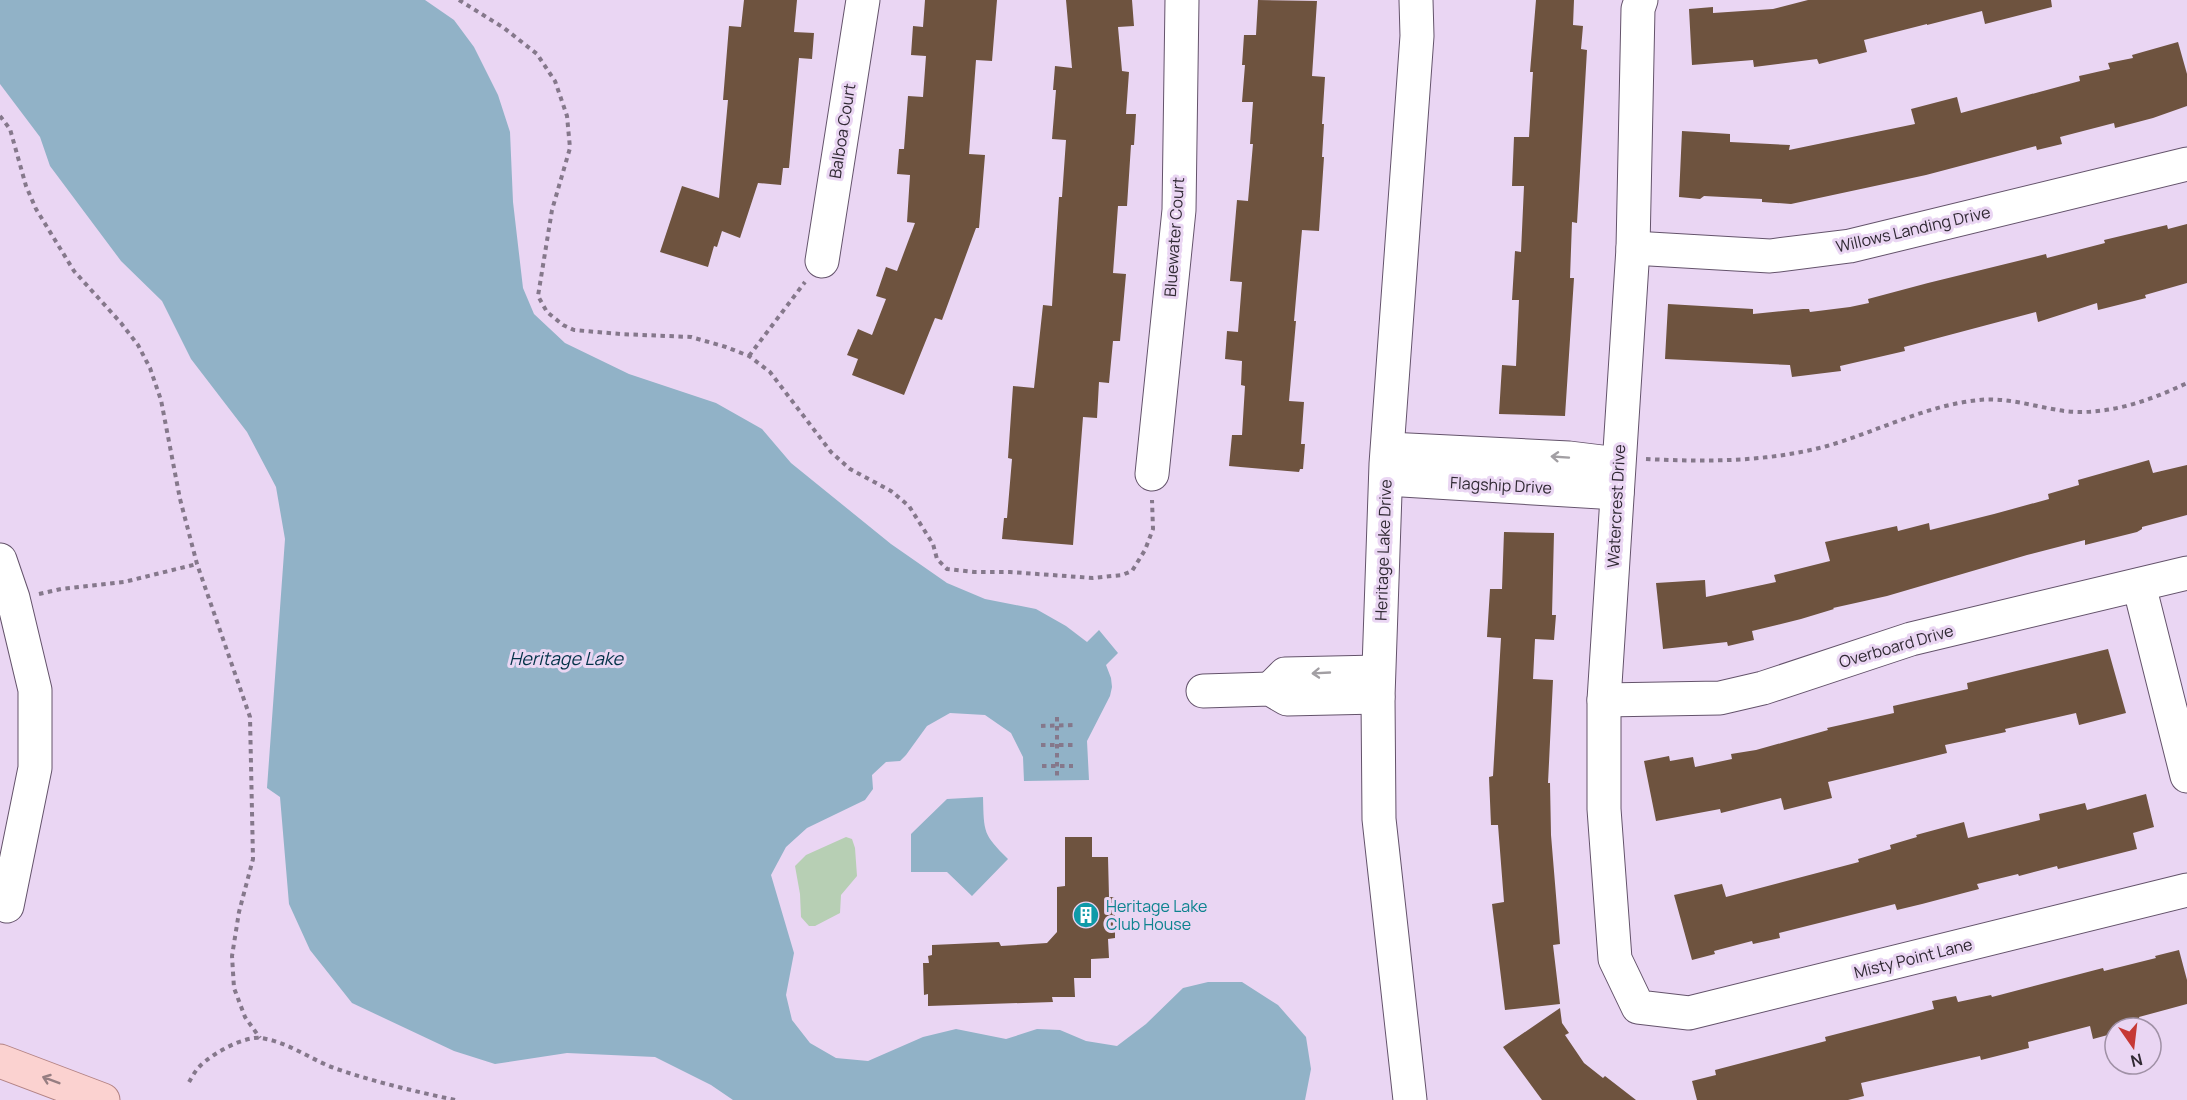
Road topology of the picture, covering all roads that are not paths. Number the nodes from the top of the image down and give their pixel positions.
1 (863, 0) edge
2 (1182, 0) edge
3 (1416, 0) edge
4 (1641, 0) edge
5 (2187, 164) edge
6 (1633, 248) junction
7 (822, 261) road end
8 (1387, 464) junction
9 (1618, 471) junction
10 (1152, 474) road end
11 (0, 560) edge
12 (2187, 573) edge
13 (2139, 585) junction
14 (7, 600) edge
15 (1378, 685) junction
16 (1203, 691) dead end
17 (1604, 700) junction
18 (2187, 776) edge
19 (2187, 890) edge
20 (6, 906) dead end
21 (1638, 1007) joint
22 (0, 1061) edge
23 (103, 1100) edge
24 (1410, 1100) edge

1 - 7 street, Balboa Court
2 - 10 street, Bluewater Court
3 - 8 street, Heritage Lake Drive
4 - 6 street, Watercrest Drive
5 - 6 street, Willows Landing Drive
6 - 9 street, Watercrest Drive
8 - 9 street, Flagship Drive
8 - 15 street, Heritage Lake Drive
9 - 17 street, Watercrest Drive
11 - 14 street
12 - 13 street, Overboard Drive
13 - 17 street, Overboard Drive
13 - 18 street
14 - 20 street
15 - 16 street
15 - 24 street, Heritage Lake Drive
17 - 21 street, Watercrest Drive
19 - 21 street, Misty Point Lane
23 -> 22 main road

